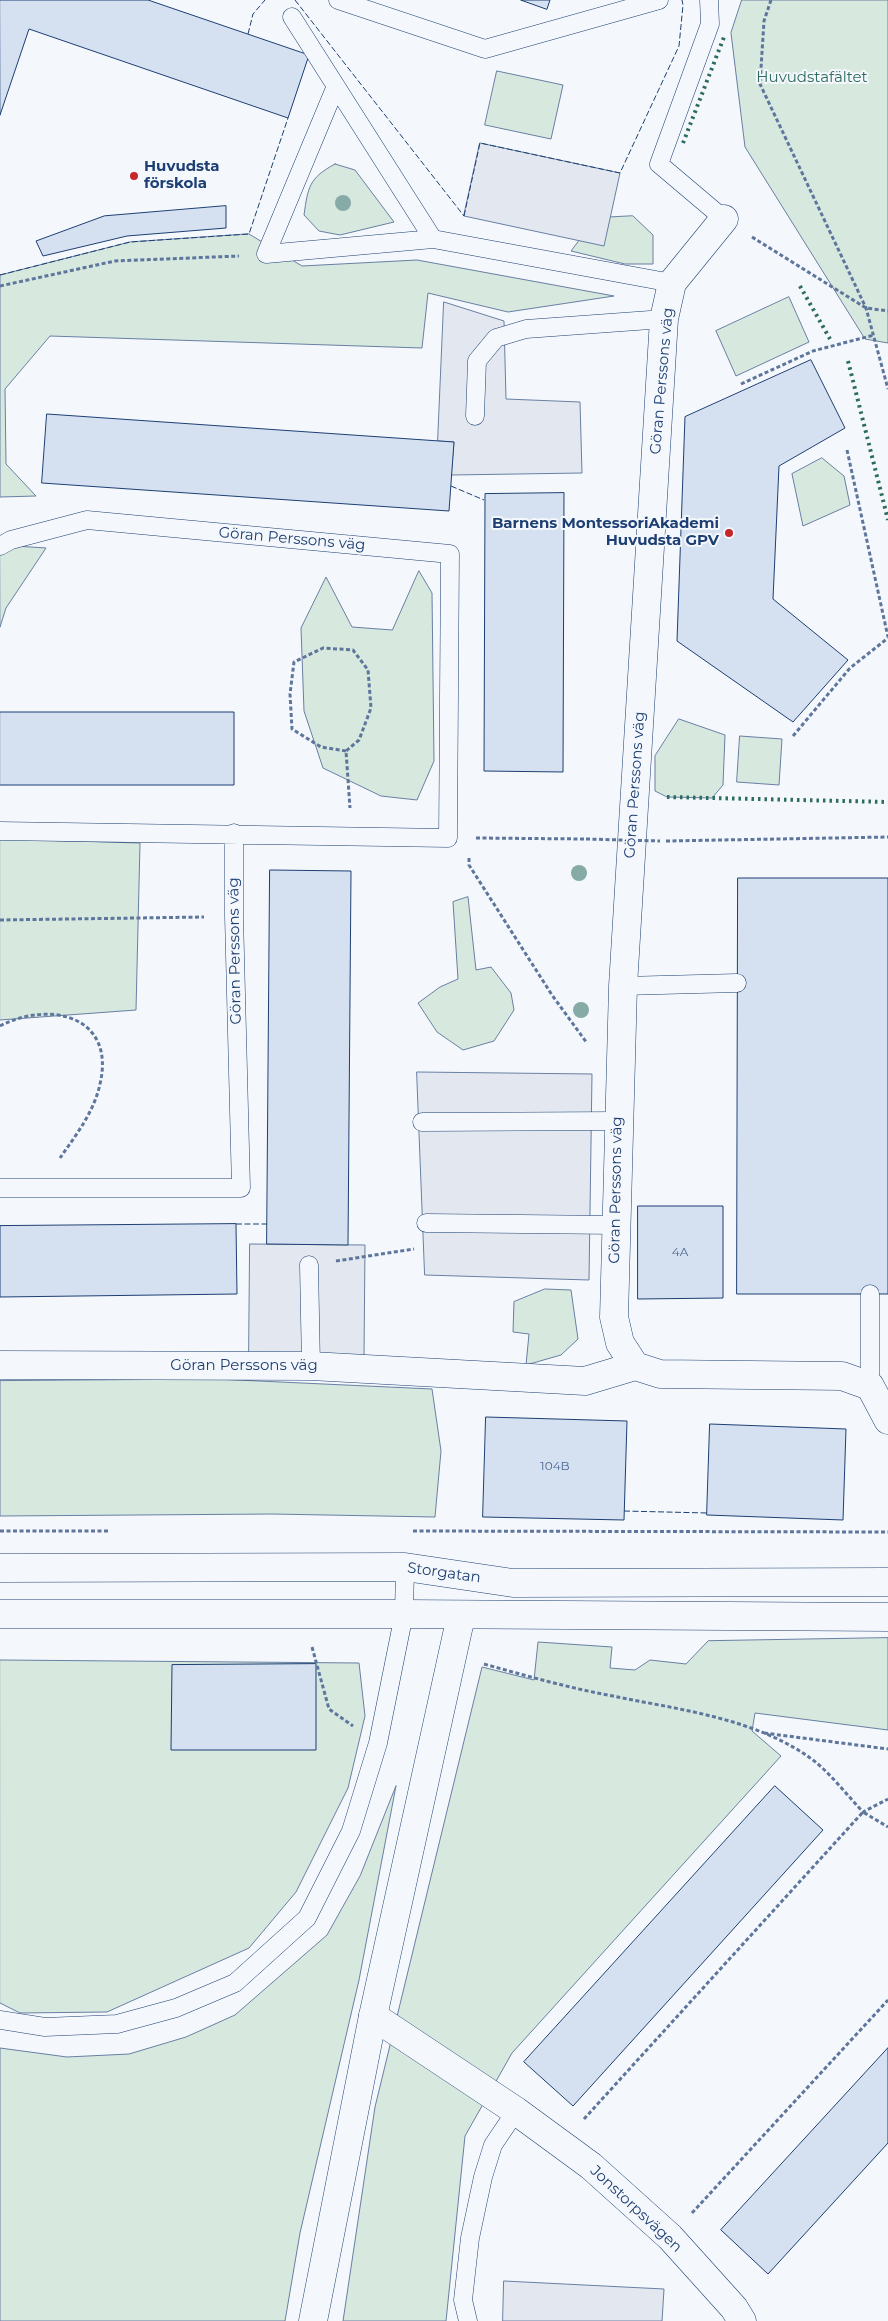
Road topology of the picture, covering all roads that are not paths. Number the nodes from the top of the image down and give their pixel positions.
1 (338, 0) edge
2 (659, 0) edge
3 (708, 0) edge
4 (292, 17) dead end
5 (336, 86) junction
6 (724, 219) joint
7 (433, 239) junction
8 (672, 283) junction
9 (664, 319) junction
10 (475, 416) dead end
11 (0, 546) edge
12 (0, 831) edge
13 (234, 834) junction
14 (737, 983) dead end
15 (623, 986) junction
16 (618, 1121) junction
17 (422, 1122) dead end
18 (0, 1188) edge
19 (426, 1223) road end
20 (615, 1225) junction
21 (309, 1265) road end
22 (870, 1294) dead end
23 (0, 1365) edge
24 (311, 1366) junction
25 (635, 1366) junction
26 (870, 1386) junction
27 (888, 1420) edge
28 (405, 1567) junction
29 (0, 1568) edge
30 (888, 1582) edge
31 (0, 1614) edge
32 (404, 1614) junction
33 (461, 1616) junction
34 (888, 1618) edge
35 (373, 2016) junction
36 (0, 2020) edge
37 (516, 2111) junction
38 (313, 2321) edge
39 (468, 2321) edge
40 (742, 2321) edge

1 - 2 lane
3 - 6 lane
4 - 5 lane
5 - 7 lane
5 - 7 lane
6 - 8 street, Göran Perssons väg
7 - 8 lane
8 - 9 street, Göran Perssons väg
9 - 10 lane
9 - 15 street, Göran Perssons väg
11 - 13 lane, Göran Perssons väg
12 - 13 lane
13 - 18 lane, Göran Perssons väg
14 - 15 lane
15 - 16 street, Göran Perssons väg
16 - 17 lane
16 - 20 street, Göran Perssons väg
19 - 20 lane
20 - 25 street, Göran Perssons väg
21 - 24 lane
22 - 26 lane
23 - 24 street, Göran Perssons väg
24 - 25 street, Göran Perssons väg
25 - 26 street
26 - 27 street
28 - 29 street, Storgatan
28 - 30 street, Storgatan
28 - 32 lane
31 - 32 street
32 - 33 street
32 - 36 lane
33 - 34 street
33 - 35 street
35 - 37 street, Jonstorpsvägen
35 - 38 street
37 - 39 lane
37 - 40 street, Jonstorpsvägen

